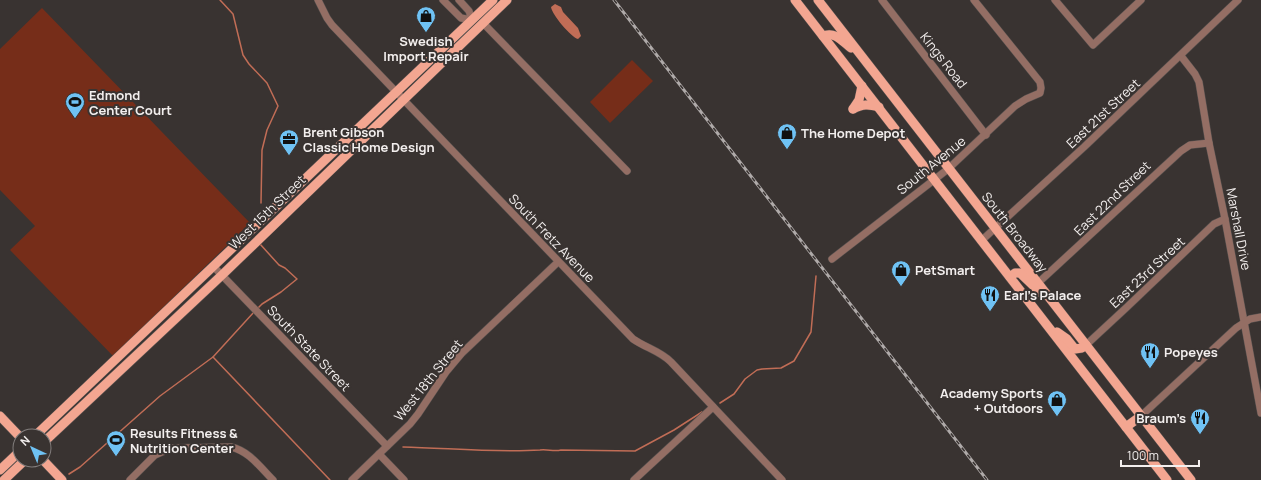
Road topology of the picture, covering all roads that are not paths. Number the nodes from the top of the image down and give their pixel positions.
1 (318, 0) edge
2 (443, 0) edge
3 (459, 0) edge
4 (494, 0) edge
5 (507, 0) edge
6 (795, 0) edge
7 (818, 0) edge
8 (882, 0) edge
9 (974, 0) edge
10 (1055, 0) edge
11 (1141, 0) edge
12 (1238, 0) edge
13 (472, 20) junction
14 (483, 23) junction
15 (823, 36) junction
16 (861, 56) junction
17 (1181, 56) junction
18 (862, 86) junction
19 (396, 92) junction
20 (403, 100) junction
21 (879, 108) junction
22 (986, 134) junction
23 (1209, 143) junction
24 (948, 169) junction
25 (627, 171) dead end
26 (934, 179) junction
27 (1225, 219) junction
28 (996, 229) junction
29 (982, 241) junction
30 (832, 258) dead end
31 (558, 262) junction
32 (214, 267) junction
33 (222, 275) junction
34 (1010, 277) junction
35 (1038, 283) junction
36 (1056, 307) junction
37 (1261, 317) edge
38 (1045, 322) junction
39 (1244, 322) junction
40 (1086, 345) junction
41 (713, 407) junction
42 (1261, 413) edge
43 (0, 416) edge
44 (1141, 416) junction
45 (1126, 427) junction
46 (43, 428) edge
47 (12, 429) edge
48 (52, 434) edge
49 (387, 446) junction
50 (379, 454) junction
51 (12, 459) edge
52 (17, 468) edge
53 (51, 468) edge
54 (0, 470) edge
55 (4, 480) edge
56 (62, 480) edge
57 (130, 480) edge
58 (273, 480) edge
59 (352, 480) edge
60 (404, 480) edge
61 (634, 480) edge
62 (782, 480) edge
63 (1167, 480) edge
64 (1191, 480) edge

1 - 19 street, South Fretz Avenue
2 - 13 street
3 - 13 street
4 - 13 main road, West 15th Street
5 - 14 main road, West 15th Street
6 - 15 main road
7 - 16 main road, South Broadway
8 - 22 street, Kings Road
9 - 22 street, South Avenue
10 - 11 street
12 - 17 street, East 21st Street
13 - 14 main road
13 - 19 main road, West 15th Street
14 - 20 main road, West 15th Street
14 - 25 street
15 - 16 main road
15 - 18 main road
16 - 24 main road, South Broadway
17 - 23 street, Marshall Drive
17 - 28 street, East 21st Street
18 - 21 main road
18 - 21 main road
19 - 20 street, South Fretz Avenue
19 - 32 main road, West 15th Street
20 - 31 street, South Fretz Avenue
20 - 33 main road, West 15th Street
21 - 26 main road
22 - 24 street, South Avenue
23 - 27 street, Marshall Drive
23 - 35 street, East 22nd Street
24 - 26 street, South Avenue
24 - 28 main road, South Broadway
26 - 29 main road
26 - 30 street, South Avenue
27 - 39 street, Marshall Drive
27 - 40 street, East 23rd Street
28 - 29 street, East 21st Street
28 - 35 main road, South Broadway
29 - 34 main road
31 - 41 street, South Fretz Avenue
31 - 49 street, West 18th Street
32 - 33 street, South State Street
32 - 46 main road, West 15th Street
33 - 48 main road, West 15th Street
33 - 49 street, South State Street
34 - 36 main road
34 - 38 main road
35 - 36 main road, South Broadway
36 - 40 main road, South Broadway
37 - 39 street
38 - 40 main road
38 - 45 main road
39 - 42 street, Marshall Drive
39 - 44 street
40 - 44 main road, South Broadway
41 - 61 street
41 - 62 street, South Fretz Avenue
43 - 47 main road
44 - 45 main road
44 - 64 main road, South Broadway
45 - 63 main road
49 - 50 street, West 18th Street
50 - 59 street, West 18th Street
50 - 60 street
51 - 54 main road
52 - 55 main road
53 - 56 main road
57 - 58 street

